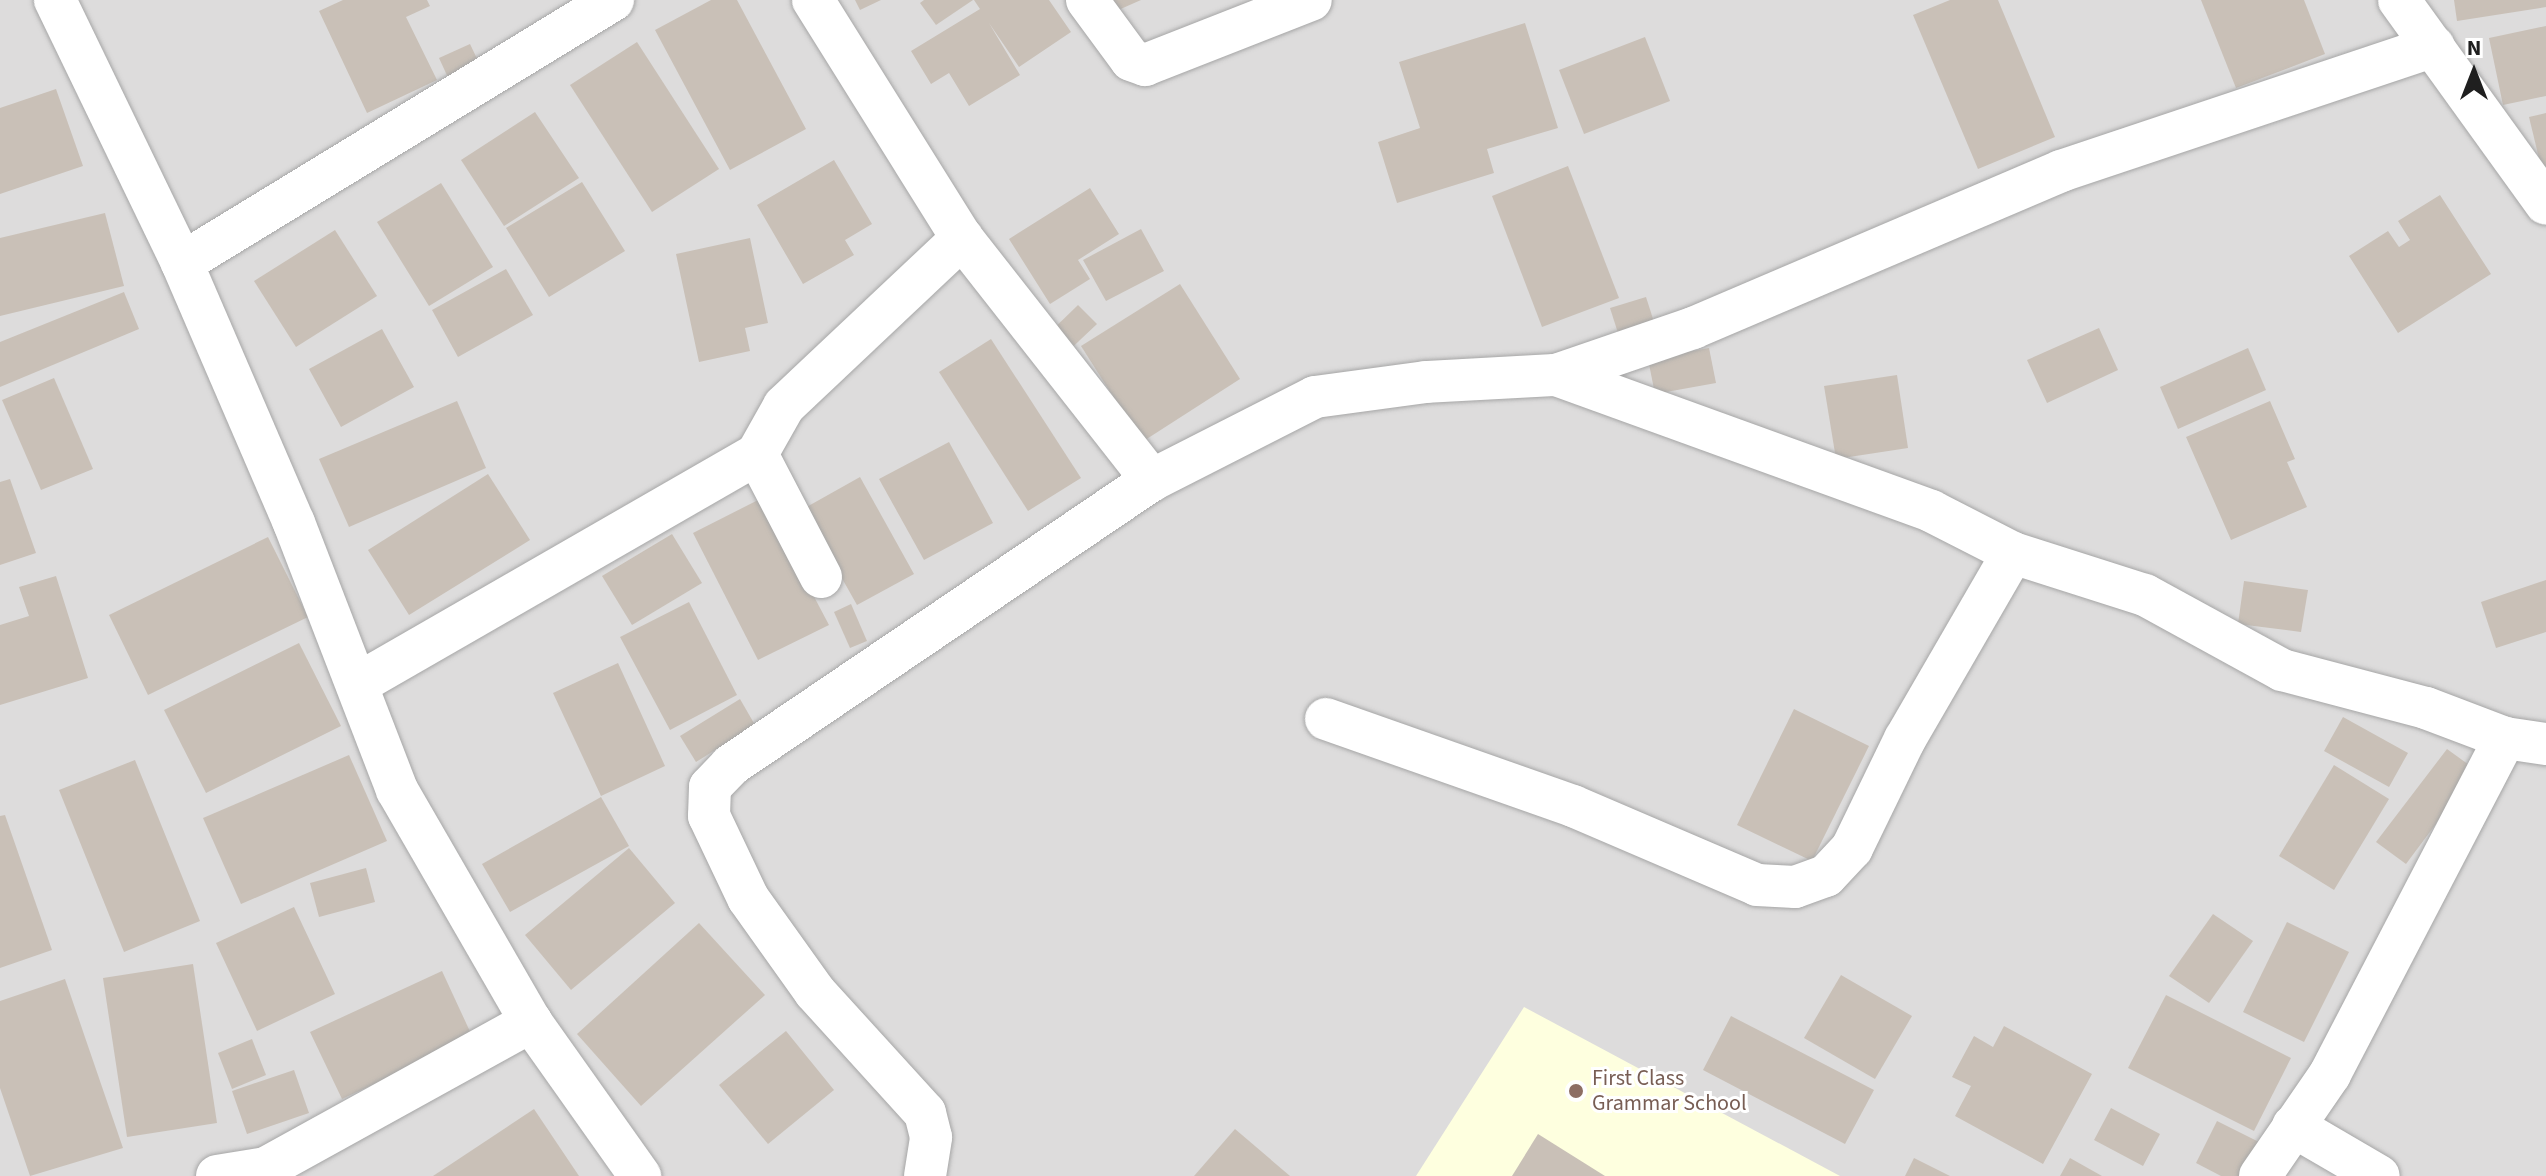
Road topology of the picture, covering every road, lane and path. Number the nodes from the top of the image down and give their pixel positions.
1 (55, 0) edge
2 (613, 0) edge
3 (813, 0) edge
4 (1087, 0) edge
5 (1311, 0) edge
6 (2399, 0) edge
7 (571, 11) edge
8 (2434, 46) junction
9 (2546, 204) edge
10 (962, 238) junction
11 (182, 263) junction
12 (1556, 375) junction
13 (757, 454) junction
14 (1152, 480) junction
15 (2013, 553) junction
16 (821, 577) dead end
17 (359, 683) junction
18 (1326, 719) dead end
19 (2505, 738) junction
20 (2546, 744) edge
21 (531, 1022) junction
22 (2293, 1126) junction
23 (933, 1172) edge
24 (217, 1176) edge
25 (640, 1176) edge
26 (2260, 1176) edge
27 (2379, 1176) edge

1 - 11 street
2 - 7 street
3 - 10 street
4 - 5 street
6 - 8 street
7 - 11 street
8 - 9 street
8 - 12 street
10 - 13 street
10 - 14 street
11 - 17 street
12 - 14 street
12 - 15 street
13 - 16 street
13 - 17 street
14 - 23 street
15 - 18 street
15 - 19 street
17 - 21 street
19 - 20 street
19 - 22 street
21 - 24 street
21 - 25 street
22 - 26 street
22 - 27 street

